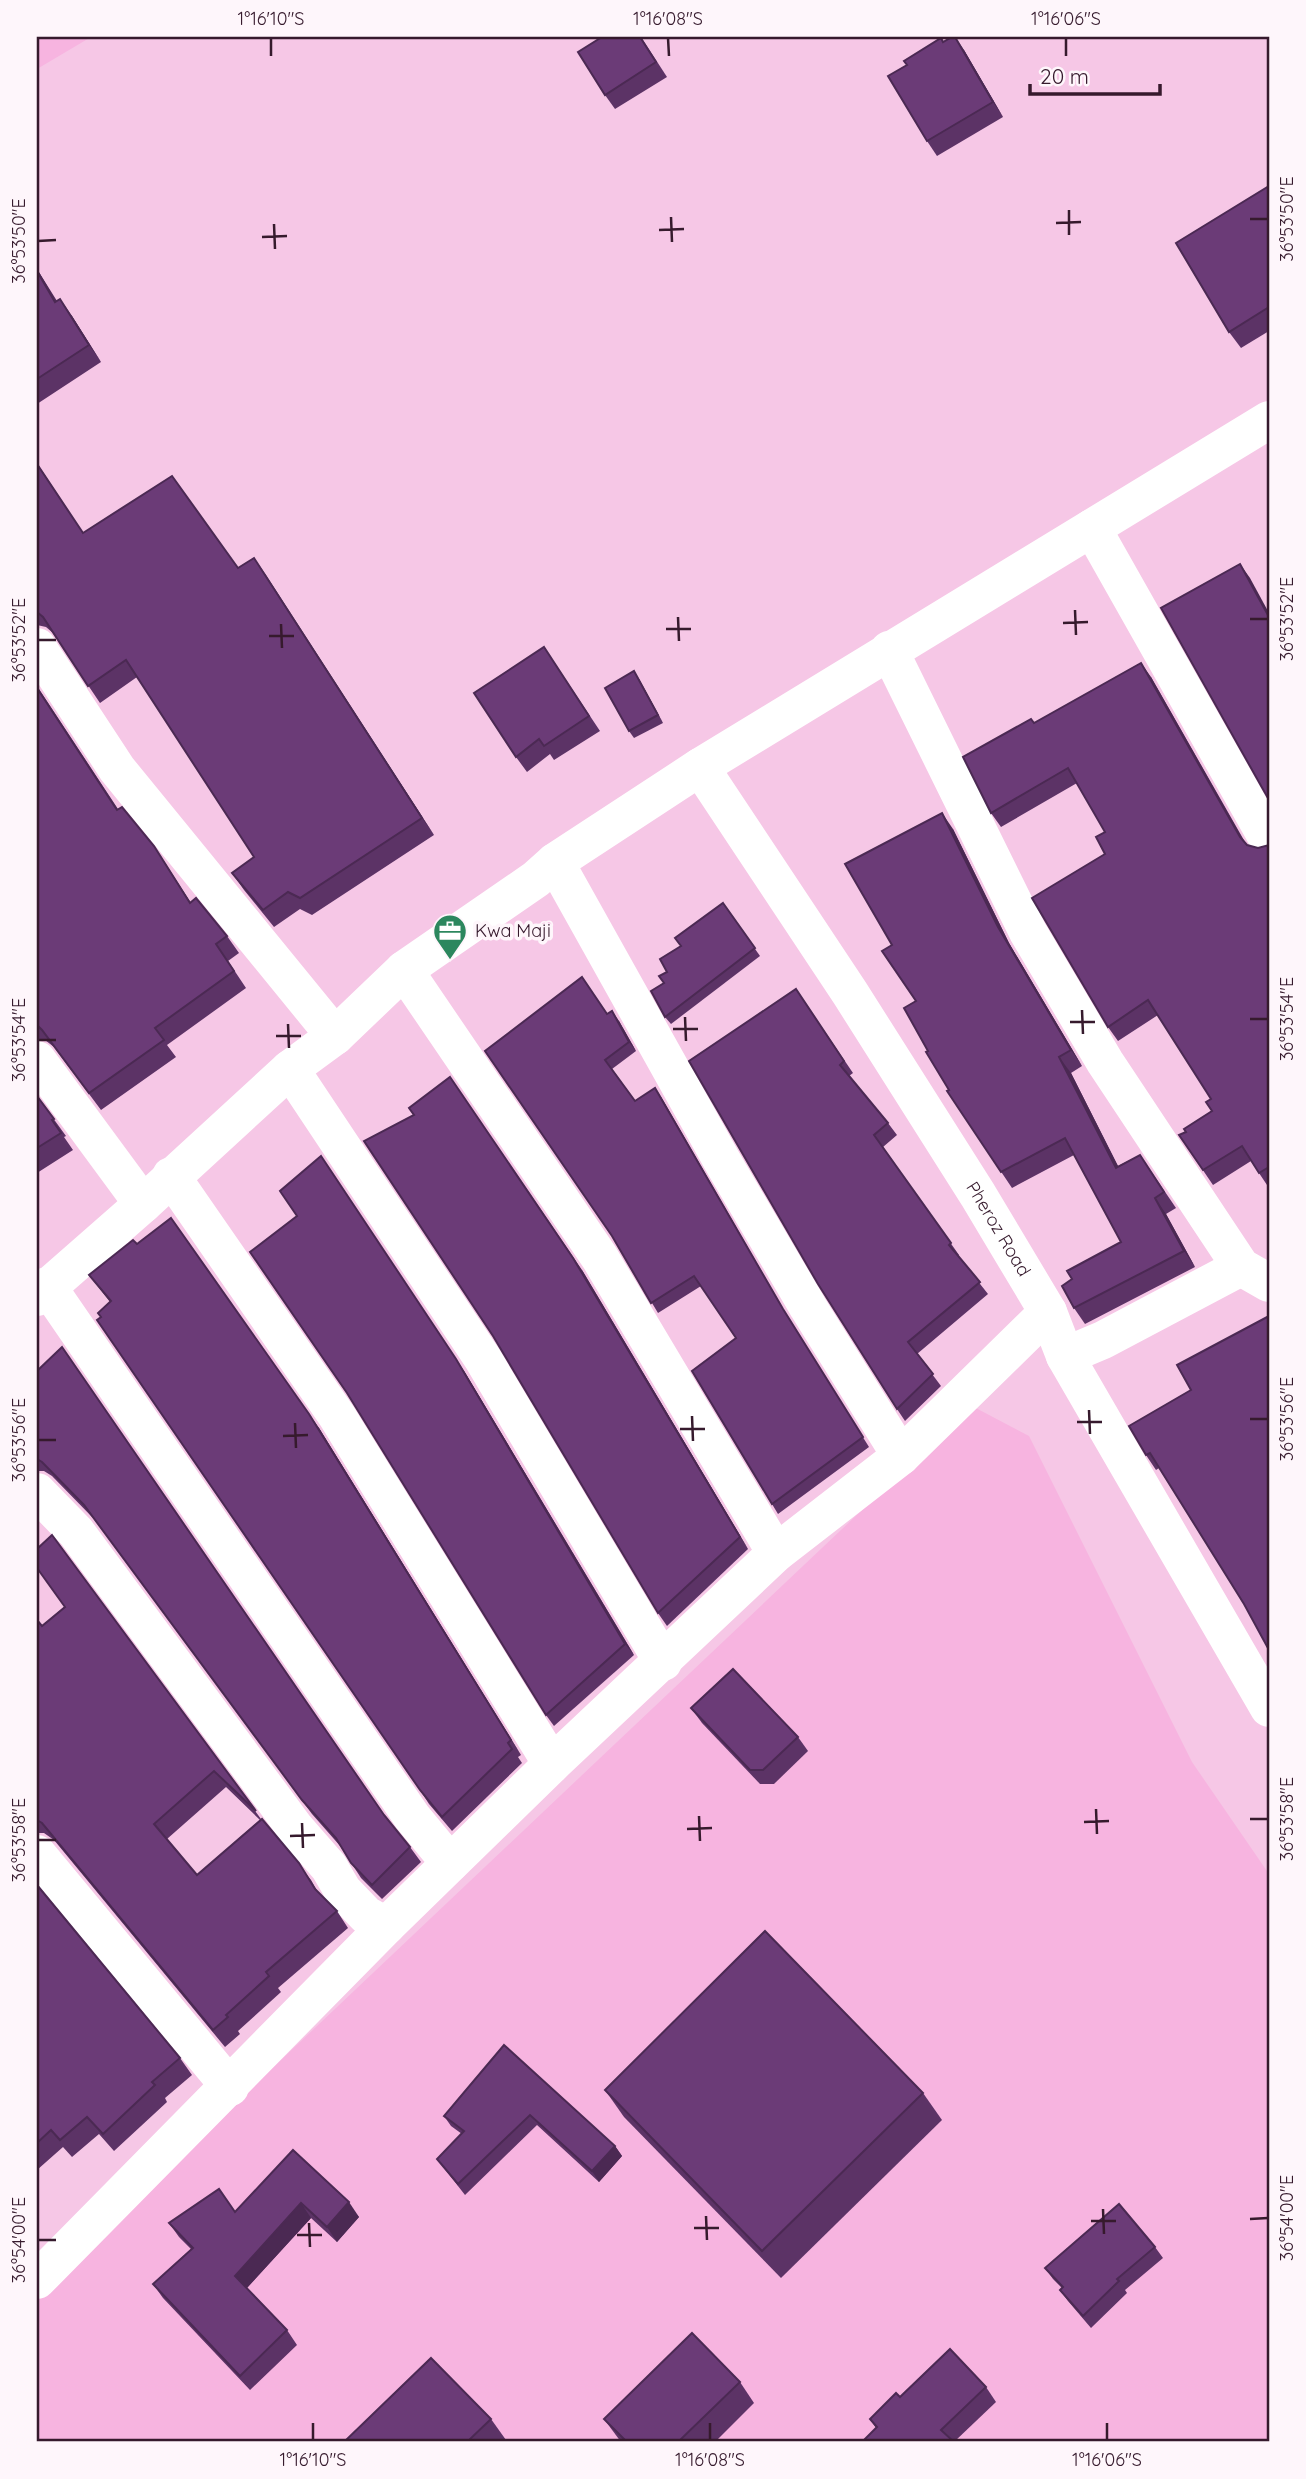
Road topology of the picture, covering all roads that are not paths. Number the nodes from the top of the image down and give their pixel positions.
1 (1269, 420) edge
2 (1092, 528) junction
3 (37, 647) edge
4 (889, 650) junction
5 (700, 766) junction
6 (1269, 841) edge
7 (555, 862) junction
8 (404, 970) junction
9 (335, 1036) junction
10 (37, 1060) edge
11 (290, 1069) junction
12 (171, 1176) junction
13 (143, 1204) junction
14 (1255, 1275) edge
15 (42, 1292) edge
16 (1048, 1312) junction
17 (1065, 1356) junction
18 (901, 1456) junction
19 (37, 1492) edge
20 (776, 1553) junction
21 (663, 1662) junction
22 (1269, 1708) edge
23 (552, 1765) junction
24 (37, 1854) edge
25 (450, 1863) junction
26 (386, 1926) junction
27 (230, 2087) junction
28 (38, 2275) edge

1 - 2 street
2 - 4 street
2 - 6 street
3 - 9 street
4 - 5 street
4 - 14 street
5 - 7 street
5 - 16 street, Pheroz Road
7 - 8 street
7 - 18 street
8 - 9 street
8 - 20 street
9 - 11 street
10 - 13 street
11 - 12 street
11 - 21 street
12 - 13 street
12 - 23 street
13 - 15 street
14 - 17 street
15 - 25 street
16 - 17 street, Pheroz Road
16 - 18 street
17 - 22 street, Pheroz Road
18 - 20 street
19 - 26 street
20 - 21 street
21 - 23 street
23 - 25 street
24 - 27 street
25 - 26 street
26 - 27 street
27 - 28 street

